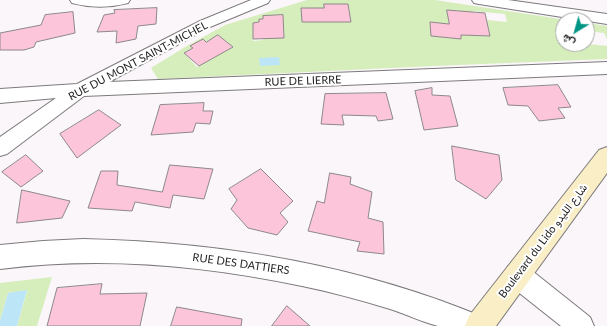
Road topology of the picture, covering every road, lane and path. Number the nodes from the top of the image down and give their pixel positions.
1 (77, 0) edge
2 (123, 0) edge
3 (263, 0) edge
4 (479, 0) edge
5 (241, 5) edge
6 (607, 19) edge
7 (607, 68) edge
8 (80, 90) junction
9 (0, 96) edge
10 (0, 148) edge
11 (607, 156) edge
12 (0, 257) edge
13 (517, 275) junction
14 (474, 326) edge
15 (479, 326) edge
16 (580, 326) edge

1 - 2 street
3 - 5 street, RUE DU MONT SAINT-MICHEL
4 - 6 street
5 - 8 street, RUE DU MONT SAINT-MICHEL
7 - 8 street, RUE DE LIERRE
8 - 9 street, RUE DE LIERRE
8 - 10 street, RUE DU MONT SAINT-MICHEL
11 - 13 main road, Boulevard du Lido شارع الليدو
12 - 14 street, RUE DES DATTIERS
13 - 15 main road, Boulevard du Lido شارع الليدو
13 - 16 street

